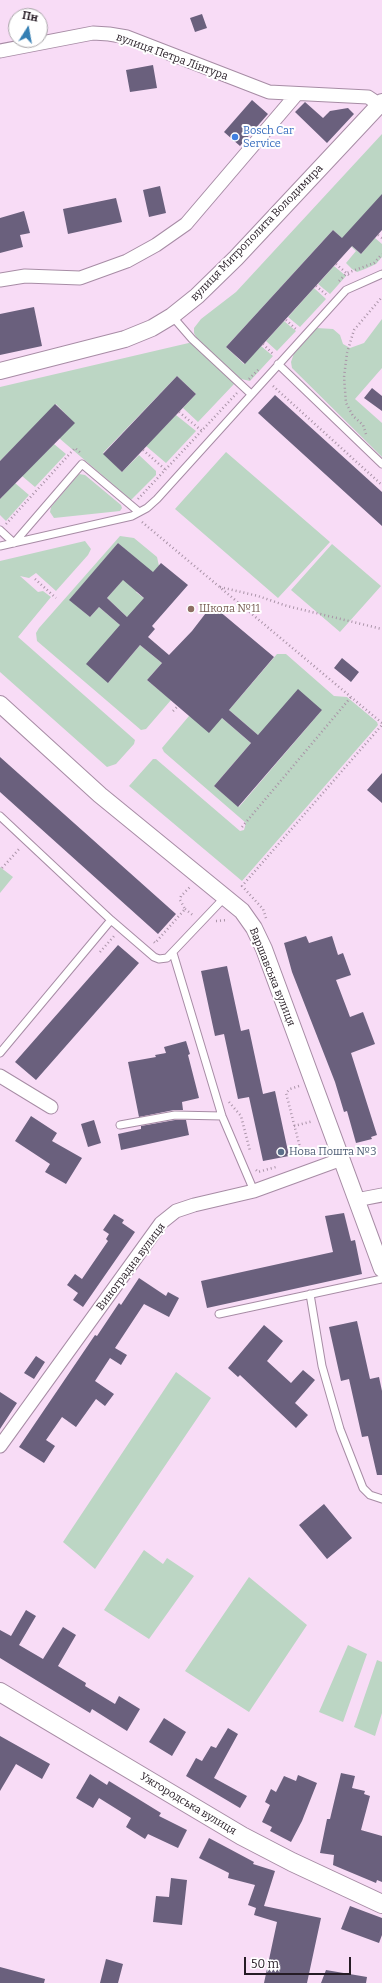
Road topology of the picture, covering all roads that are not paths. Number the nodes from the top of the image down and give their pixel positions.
1 (0, 51) edge
2 (296, 95) junction
3 (381, 105) edge
4 (382, 274) edge
5 (0, 280) edge
6 (172, 316) junction
7 (279, 362) junction
8 (0, 371) edge
9 (252, 394) junction
10 (382, 464) edge
11 (139, 512) junction
12 (0, 530) edge
13 (14, 543) junction
14 (0, 546) edge
15 (2, 709) edge
16 (0, 816) edge
17 (225, 897) junction
18 (111, 920) junction
19 (173, 953) junction
20 (0, 1053) edge
21 (0, 1076) edge
22 (51, 1107) dead end
23 (222, 1116) junction
24 (120, 1125) dead end
25 (342, 1159) junction
26 (254, 1191) junction
27 (382, 1195) edge
28 (356, 1200) junction
29 (382, 1269) edge
30 (382, 1279) edge
31 (310, 1294) junction
32 (219, 1314) dead end
33 (0, 1446) edge
34 (382, 1499) edge
35 (0, 1692) edge
36 (382, 1904) edge

1 - 2 street, вулиця Петра Лінтура
2 - 3 street, вулиця Петра Лінтура
2 - 5 street
3 - 6 street, вулиця Митрополита Володимира
4 - 7 lane
6 - 8 street, вулиця Митрополита Володимира
6 - 9 lane
7 - 9 lane
7 - 10 lane
9 - 11 lane
11 - 13 lane
11 - 13 lane
12 - 13 lane
13 - 14 lane
15 - 17 street, Варшавська вулиця
16 - 18 lane
17 - 19 lane
17 - 25 street, Варшавська вулиця
18 - 19 lane
18 - 20 lane
19 - 23 lane
21 - 22 street
23 - 24 lane
23 - 26 lane
25 - 26 street, Виноградна вулиця
25 - 28 street, Варшавська вулиця
26 - 33 street, Виноградна вулиця
27 - 28 street
28 - 29 street, Варшавська вулиця
30 - 31 lane
31 - 32 lane
31 - 34 lane
35 - 36 main road, Ужгородська вулиця

